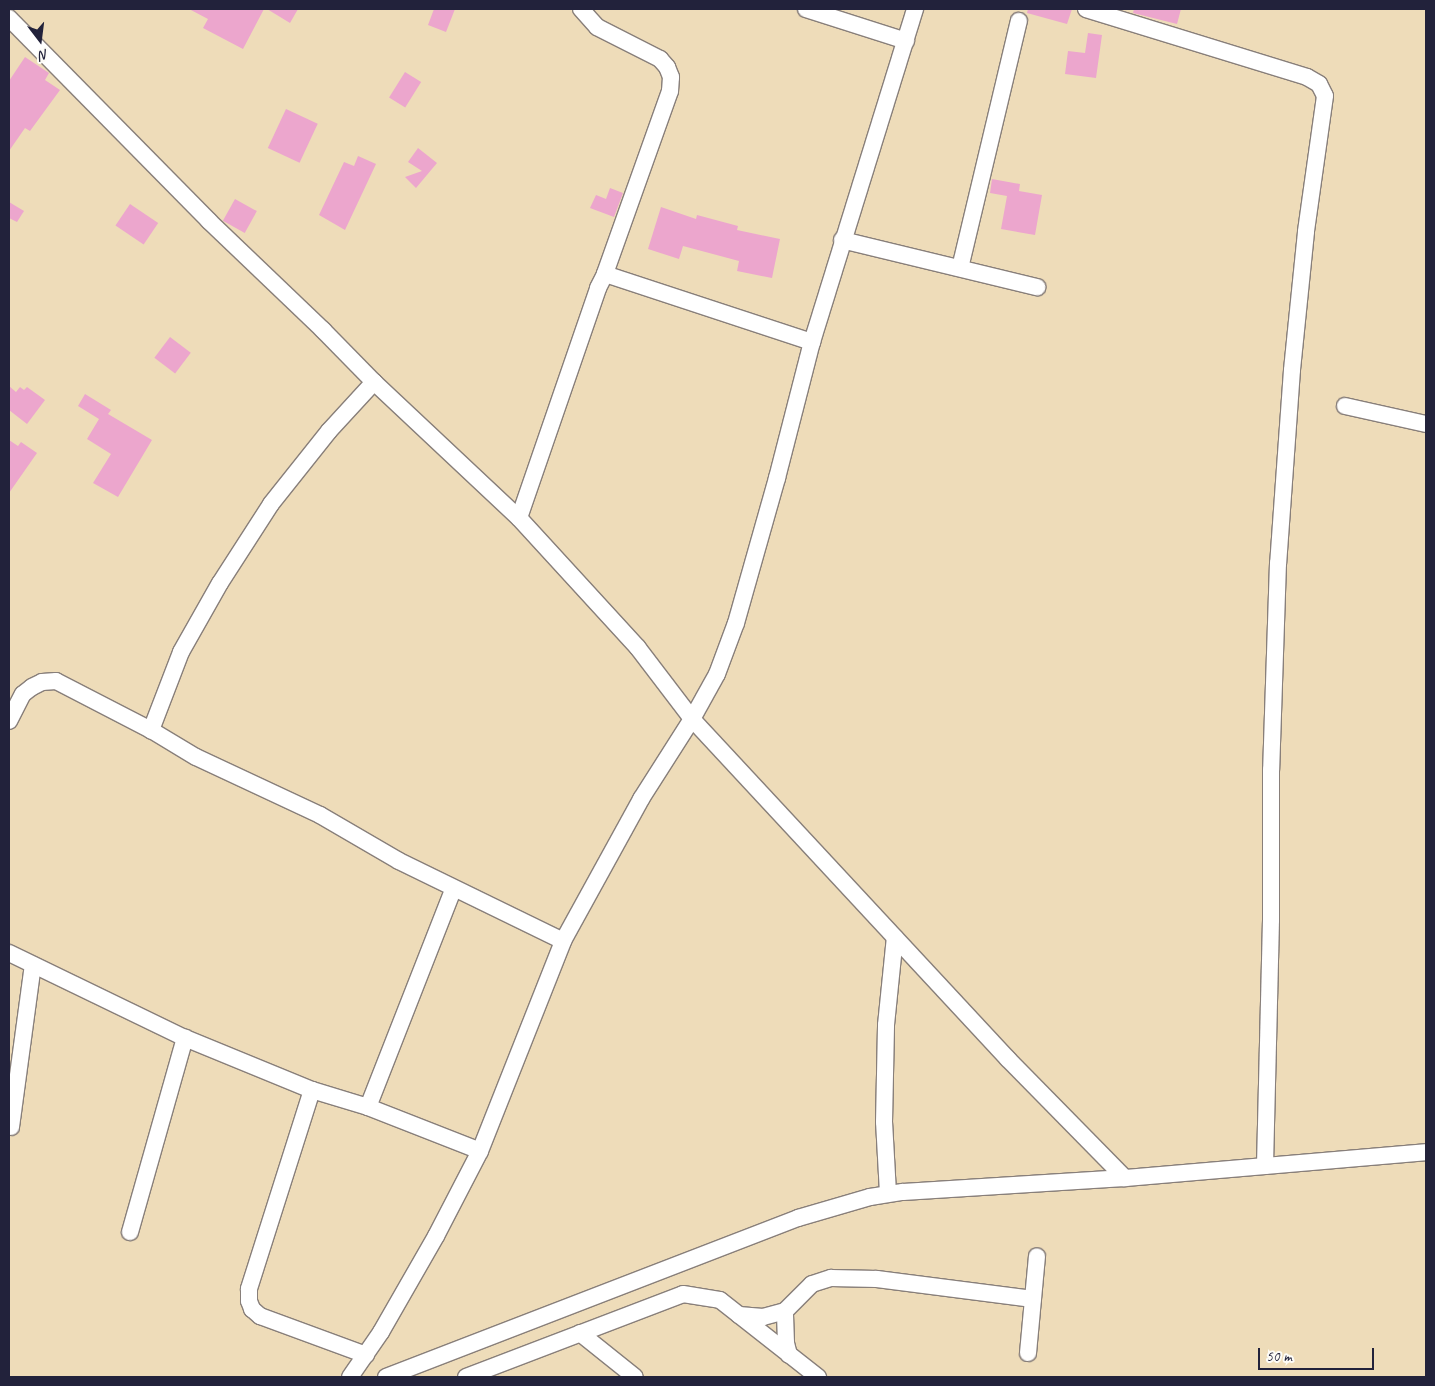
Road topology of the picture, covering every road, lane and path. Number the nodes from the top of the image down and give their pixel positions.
1 (581, 9) edge
2 (806, 9) edge
3 (915, 9) edge
4 (1086, 9) edge
5 (9, 18) edge
6 (1019, 21) dead end
7 (906, 41) junction
8 (842, 240) junction
9 (960, 268) junction
10 (605, 274) junction
11 (1037, 287) dead end
12 (812, 342) junction
13 (374, 382) junction
14 (1345, 406) dead end
15 (1426, 424) edge
16 (519, 518) junction
17 (692, 719) junction
18 (9, 721) edge
19 (151, 730) junction
20 (454, 888) junction
21 (895, 937) junction
22 (563, 941) junction
23 (9, 953) edge
24 (33, 965) junction
25 (185, 1038) junction
26 (312, 1090) junction
27 (368, 1107) junction
28 (11, 1127) dead end
29 (480, 1151) junction
30 (1426, 1152) edge
31 (1265, 1166) junction
32 (1126, 1178) junction
33 (888, 1193) junction
34 (130, 1232) dead end
35 (1037, 1256) dead end
36 (1033, 1299) junction
37 (785, 1312) junction
38 (739, 1315) junction
39 (580, 1333) junction
40 (1028, 1353) dead end
41 (366, 1355) junction
42 (789, 1355) junction
43 (350, 1377) edge
44 (386, 1377) edge
45 (466, 1377) edge
46 (635, 1377) edge
47 (818, 1377) edge

1 - 10 street
2 - 7 street
3 - 7 street
4 - 31 street
5 - 13 street
6 - 9 street
7 - 8 street
8 - 9 street
8 - 12 street
9 - 11 street
10 - 12 street
10 - 16 street
12 - 17 street
13 - 16 street
13 - 19 street
14 - 15 street
16 - 17 street
17 - 21 street
17 - 22 street
18 - 19 street
19 - 20 street
20 - 22 street
20 - 27 street
21 - 32 street
21 - 33 street
22 - 29 street
23 - 24 street
24 - 25 street
24 - 28 street
25 - 26 street
25 - 34 street
26 - 27 street
26 - 41 street
27 - 29 street
29 - 41 street
30 - 31 street
31 - 32 street
32 - 33 street
33 - 44 street
35 - 36 street
36 - 37 street
36 - 40 street
37 - 38 street
37 - 42 street
38 - 39 street
38 - 42 street
39 - 45 street
39 - 46 street
41 - 43 street
42 - 47 street

